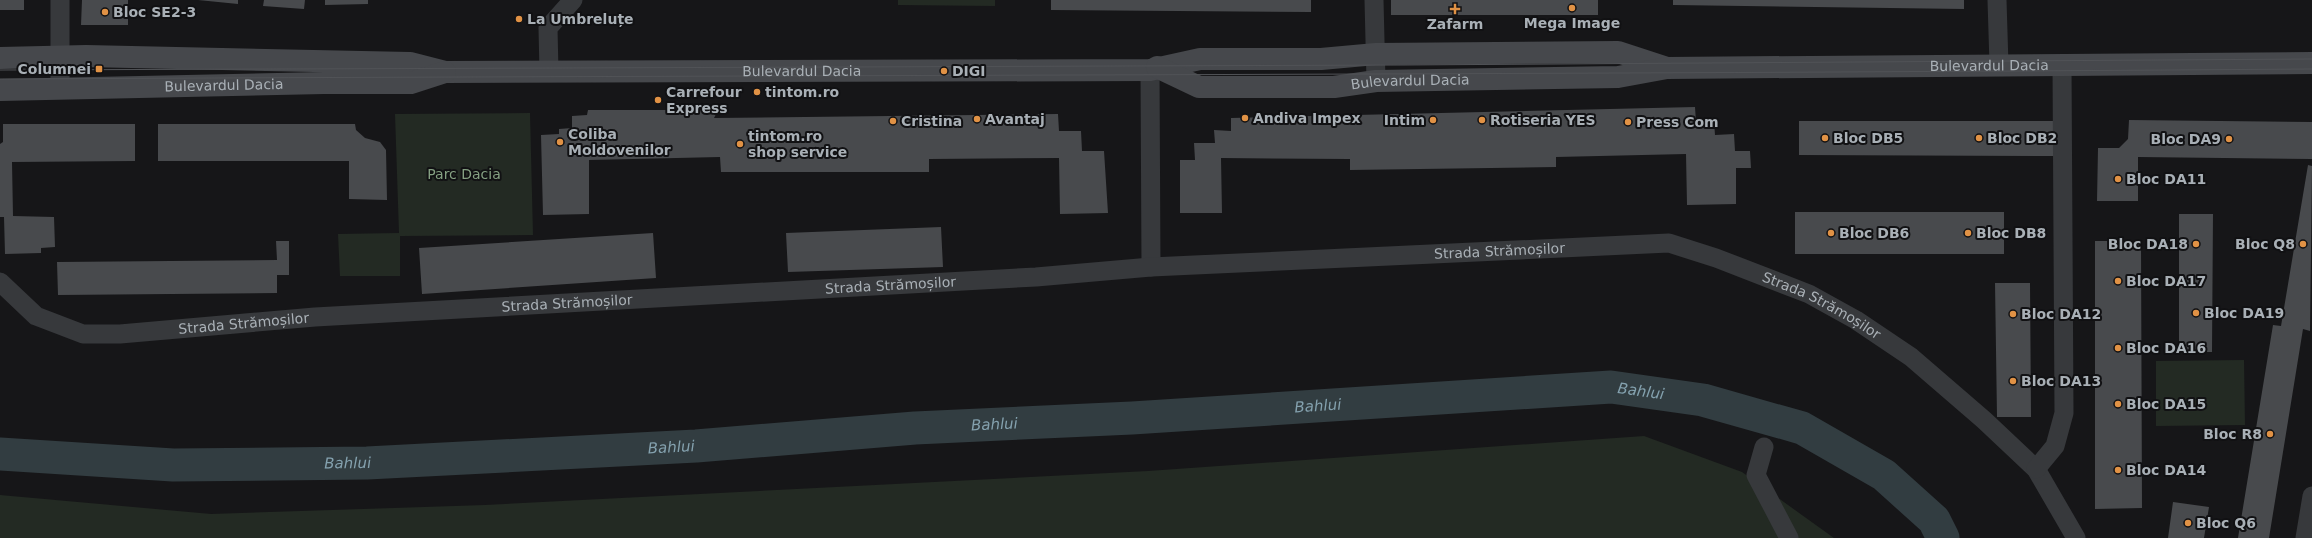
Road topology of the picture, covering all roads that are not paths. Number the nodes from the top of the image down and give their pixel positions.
1 (60, 0) edge
2 (573, 0) edge
3 (1374, 0) edge
4 (1997, 0) edge
5 (1376, 54) junction
6 (59, 57) junction
7 (0, 58) edge
8 (2312, 64) edge
9 (1999, 65) junction
10 (2062, 65) junction
11 (1154, 68) junction
12 (1667, 68) junction
13 (445, 72) junction
14 (549, 72) junction
15 (1376, 81) junction
16 (60, 88) junction
17 (0, 90) edge
18 (1151, 268) junction
19 (0, 282) edge
20 (1764, 447) dead end
21 (2036, 469) junction
22 (2312, 496) edge
23 (1789, 538) edge
24 (2076, 538) edge
25 (2305, 538) edge

1 - 6 street
2 - 14 street
3 - 5 street
4 - 9 street
5 - 11 street, Bulevardul Dacia
5 - 12 street, Bulevardul Dacia
5 - 15 street
6 - 7 street, Bulevardul Dacia
6 - 13 street, Bulevardul Dacia
6 - 16 street
8 - 10 street, Bulevardul Dacia
9 - 10 street, Bulevardul Dacia
9 - 12 street, Bulevardul Dacia
10 - 21 street
11 - 14 street, Bulevardul Dacia
11 - 15 street, Bulevardul Dacia
11 - 18 street
12 - 15 street, Bulevardul Dacia
13 - 14 street, Bulevardul Dacia
13 - 16 street, Bulevardul Dacia
16 - 17 street, Bulevardul Dacia
18 - 19 street, Strada Strămoșilor
18 - 21 street, Strada Strămoșilor
20 - 23 street
21 - 24 street, Strada Strămoșilor
22 - 25 street

